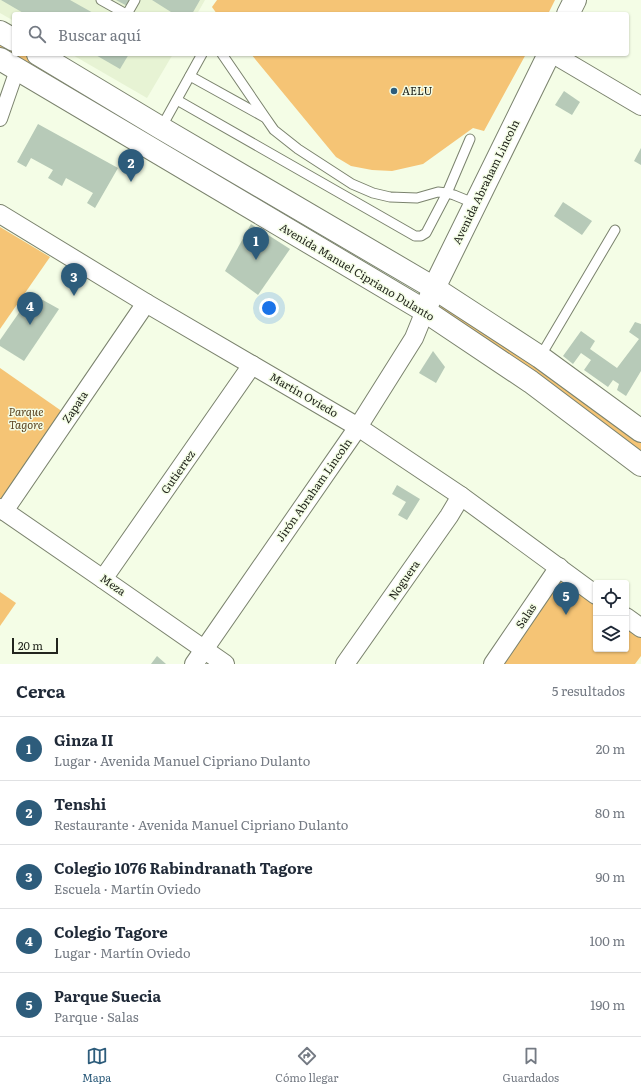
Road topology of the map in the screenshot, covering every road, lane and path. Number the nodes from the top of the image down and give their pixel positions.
1 (101, 0) edge
2 (135, 0) edge
3 (575, 0) edge
4 (123, 12) edge
5 (128, 12) edge
6 (569, 12) edge
7 (0, 32) edge
8 (12, 39) edge
9 (41, 56) edge
10 (200, 56) edge
11 (223, 56) edge
12 (548, 56) edge
13 (556, 56) edge
14 (9, 65) edge
15 (190, 76) junction
16 (94, 88) junction
17 (177, 100) junction
18 (641, 106) edge
19 (82, 108) junction
20 (265, 117) junction
21 (0, 120) edge
22 (161, 128) junction
23 (470, 139) dead end
24 (447, 193) junction
25 (476, 204) junction
26 (0, 214) edge
27 (615, 230) dead end
28 (434, 288) junction
29 (146, 303) junction
30 (425, 311) junction
31 (540, 357) junction
32 (252, 365) junction
33 (358, 427) junction
34 (641, 430) edge
35 (641, 465) edge
36 (461, 496) junction
37 (2, 510) edge
38 (559, 568) junction
39 (103, 578) junction
40 (593, 593) edge
41 (629, 619) edge
42 (641, 628) edge
43 (199, 657) edge
44 (225, 664) edge
45 (345, 664) edge
46 (493, 664) edge

1 - 4 lane
2 - 5 lane
3 - 6 main road
7 - 8 main road
9 - 16 main road
10 - 15 lane
11 - 20 lane
12 - 25 main road, Avenida Abraham Lincoln
13 - 18 street
14 - 19 main road, Avenida Manuel Cipriano Dulanto
14 - 21 street
15 - 17 lane
15 - 20 lane
16 - 19 main road
16 - 22 main road
17 - 22 lane
17 - 24 lane
19 - 30 main road, Avenida Manuel Cipriano Dulanto
20 - 24 lane
22 - 28 main road
23 - 24 lane
24 - 25 lane
25 - 28 main road, Avenida Abraham Lincoln
26 - 29 street, Martín Oviedo
27 - 31 lane
28 - 30 main road, Avenida Abraham Lincoln
28 - 31 main road
29 - 32 street, Martín Oviedo
29 - 37 street, Zapata
30 - 33 street, Jirón Abraham Lincoln
30 - 35 main road, Avenida Manuel Cipriano Dulanto
31 - 34 main road
32 - 33 street, Martín Oviedo
32 - 39 street, Gutierrez
33 - 36 street, Martín Oviedo
33 - 43 street, Jirón Abraham Lincoln
36 - 38 street, Martín Oviedo
36 - 45 street, Noguera
37 - 39 street, Meza
38 - 40 street, Martín Oviedo
38 - 46 street, Salas
39 - 43 street, Meza
41 - 42 street
43 - 44 street, Meza

